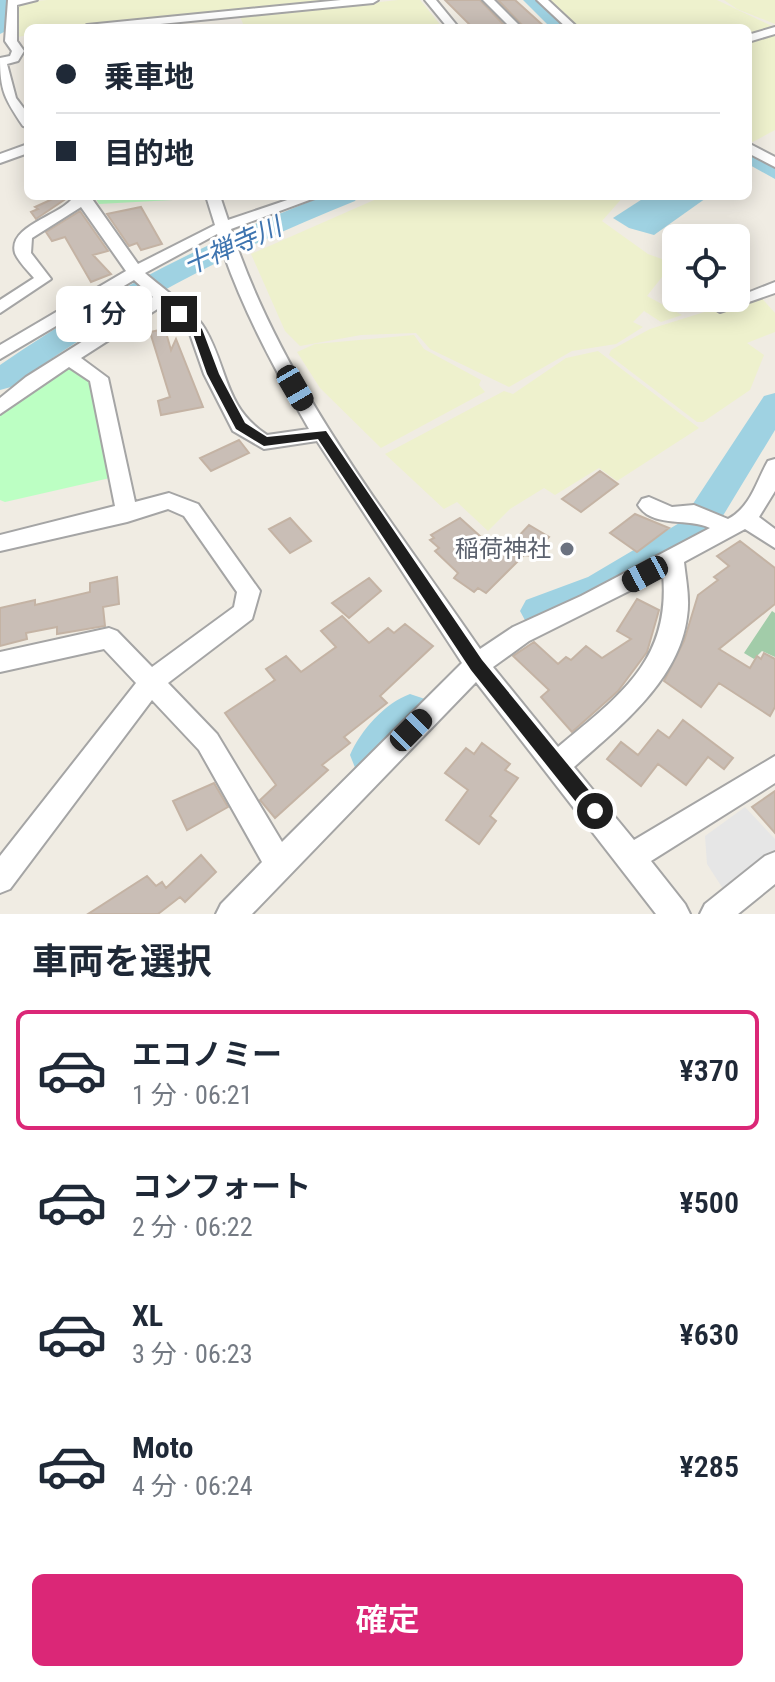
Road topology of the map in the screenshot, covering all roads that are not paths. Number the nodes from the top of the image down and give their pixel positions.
1 (32, 0) edge
2 (373, 0) edge
3 (430, 0) edge
4 (488, 0) edge
5 (542, 0) edge
6 (128, 24) edge
7 (451, 24) edge
8 (513, 24) edge
9 (569, 24) edge
10 (775, 30) edge
11 (752, 38) edge
12 (24, 39) edge
13 (11, 41) junction
14 (5, 61) edge
15 (9, 88) edge
16 (24, 117) edge
17 (752, 149) edge
18 (24, 150) edge
19 (0, 159) edge
20 (775, 163) edge
21 (79, 200) edge
22 (85, 200) edge
23 (214, 200) edge
24 (302, 200) edge
25 (223, 228) junction
26 (139, 275) junction
27 (775, 287) edge
28 (159, 296) junction
29 (750, 296) edge
30 (2, 304) edge
31 (0, 353) edge
32 (68, 358) junction
33 (0, 408) edge
34 (322, 434) junction
35 (775, 466) edge
36 (649, 505) dead end
37 (127, 514) junction
38 (737, 524) junction
39 (775, 540) edge
40 (0, 543) edge
41 (673, 559) junction
42 (0, 662) edge
43 (477, 665) junction
44 (151, 682) junction
45 (557, 765) junction
46 (775, 768) edge
47 (632, 857) junction
48 (281, 862) junction
49 (775, 866) edge
50 (0, 879) edge
51 (231, 914) edge
52 (675, 914) edge
53 (715, 914) edge

1 - 13 street
2 - 6 street
3 - 7 street
4 - 8 street
5 - 9 street
10 - 11 street
12 - 13 street
13 - 14 street
14 - 15 street
15 - 16 street
17 - 20 street
18 - 19 street
21 - 30 street
22 - 26 street
23 - 25 street
24 - 25 street
25 - 26 street
25 - 34 street
26 - 28 street
26 - 31 street
27 - 29 street
28 - 32 street
28 - 34 street
32 - 33 street
32 - 37 street
34 - 43 street
35 - 38 street
36 - 38 street
37 - 40 street
37 - 44 street
38 - 39 street
38 - 41 street
41 - 43 street
41 - 45 street
42 - 44 street
43 - 45 street
43 - 48 street
44 - 48 street
44 - 50 street
45 - 47 street
46 - 47 street
47 - 52 street
48 - 51 street
49 - 53 street

